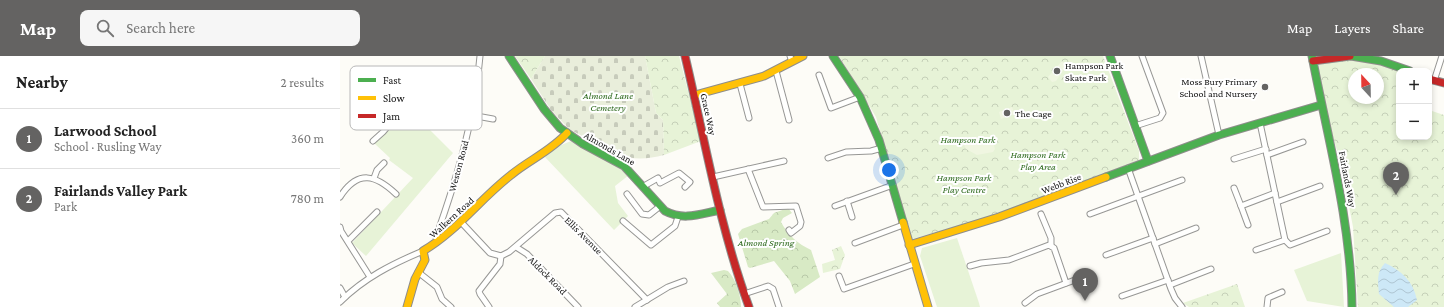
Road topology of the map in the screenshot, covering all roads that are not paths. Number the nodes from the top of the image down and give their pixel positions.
1 (480, 56) edge
2 (509, 56) edge
3 (685, 56) edge
4 (833, 56) edge
5 (1110, 56) edge
6 (1142, 56) edge
7 (1201, 56) edge
8 (1350, 56) edge
9 (1364, 56) edge
10 (1442, 56) edge
11 (802, 57) edge
12 (1312, 58) edge
13 (791, 59) edge
14 (479, 66) edge
15 (1402, 68) edge
16 (776, 71) junction
17 (819, 75) dead end
18 (1432, 80) edge
19 (1444, 83) edge
20 (740, 84) junction
21 (695, 94) junction
22 (860, 97) junction
23 (1321, 105) junction
24 (482, 118) edge
25 (749, 118) dead end
26 (493, 119) dead end
27 (789, 120) dead end
28 (1260, 123) junction
29 (1135, 126) junction
30 (385, 130) edge
31 (468, 130) edge
32 (567, 133) junction
33 (1219, 135) junction
34 (373, 141) dead end
35 (1303, 142) dead end
36 (882, 148) junction
37 (1266, 149) junction
38 (1267, 156) junction
39 (828, 158) dead end
40 (1234, 159) dead end
41 (784, 161) dead end
42 (1148, 161) junction
43 (384, 163) dead end
44 (1128, 168) junction
45 (748, 169) junction
46 (713, 177) junction
47 (374, 178) junction
48 (1182, 180) dead end
49 (893, 184) junction
50 (644, 186) junction
51 (1320, 186) dead end
52 (685, 187) dead end
53 (1234, 188) dead end
54 (1275, 193) junction
55 (396, 194) dead end
56 (627, 194) dead end
57 (1138, 196) junction
58 (340, 197) edge
59 (847, 201) junction
60 (1277, 202) junction
61 (835, 206) dead end
62 (1241, 206) junction
63 (659, 207) junction
64 (720, 210) junction
65 (377, 212) dead end
66 (1041, 214) dead end
67 (1090, 214) dead end
68 (678, 217) junction
69 (852, 217) dead end
70 (622, 221) dead end
71 (461, 222) junction
72 (903, 225) junction
73 (1248, 225) dead end
74 (340, 227) edge
75 (1196, 228) dead end
76 (1327, 231) dead end
77 (792, 233) dead end
78 (436, 236) dead end
79 (1153, 238) junction
80 (1285, 240) junction
81 (348, 241) junction
82 (855, 243) dead end
83 (1155, 244) junction
84 (909, 245) junction
85 (1051, 246) junction
86 (516, 247) junction
87 (1256, 250) dead end
88 (423, 251) junction
89 (1106, 255) dead end
90 (501, 256) junction
91 (914, 264) junction
92 (970, 266) dead end
93 (1211, 269) dead end
94 (418, 272) junction
95 (839, 276) dead end
96 (1083, 276) dead end
97 (370, 278) junction
98 (684, 281) dead end
99 (1169, 282) junction
100 (1066, 283) junction
101 (340, 288) edge
102 (1282, 292) dead end
103 (744, 294) junction
104 (1122, 296) dead end
105 (345, 297) junction
106 (647, 300) junction
107 (340, 302) edge
108 (1025, 303) dead end
109 (925, 306) edge
110 (407, 307) edge
111 (451, 307) edge
112 (489, 307) edge
113 (578, 307) edge
114 (635, 307) edge
115 (750, 307) edge
116 (779, 307) edge
117 (1182, 307) edge
118 (1267, 307) edge
119 (1352, 307) edge

1 - 14 street, Weston Road
2 - 32 street, Almonds Lane
3 - 21 street, Grace Way
4 - 22 street
5 - 29 street
6 - 29 street
7 - 33 street
8 - 9 street
8 - 12 street
9 - 15 street
10 - 18 street
11 - 13 street
12 - 23 street, Fairlands Way
13 - 16 street
16 - 20 street
16 - 27 street
17 - 22 street
18 - 19 street
20 - 21 street
20 - 25 street
21 - 46 street, Grace Way
22 - 36 street
23 - 28 street, Webb Rise
23 - 119 street, Fairlands Way
24 - 26 street
28 - 33 street, Webb Rise
28 - 37 street
29 - 42 street
30 - 34 street
31 - 78 street, Weston Road
32 - 50 street, Almonds Lane
32 - 71 street, Walkern Road
33 - 42 street, Webb Rise
35 - 38 street
36 - 39 street
36 - 49 street
37 - 38 street
37 - 40 street
38 - 54 street
41 - 45 street
42 - 44 street, Webb Rise
43 - 47 street
44 - 57 street
44 - 84 street, Webb Rise
45 - 46 street
45 - 77 street
46 - 64 street, Grace Way
47 - 55 street
47 - 58 street
48 - 57 street
49 - 59 street
49 - 72 street
50 - 52 street
50 - 63 street, Almonds Lane
51 - 60 street
53 - 62 street
54 - 60 street
54 - 62 street
56 - 63 street
57 - 67 street
57 - 79 street
59 - 61 street
59 - 69 street
60 - 80 street
62 - 73 street
63 - 68 street, Almonds Lane
64 - 68 street
64 - 103 street, Grace Way
65 - 81 street
66 - 85 street
68 - 70 street
71 - 88 street, Walkern Road
71 - 90 street
72 - 82 street
72 - 84 street
74 - 81 street
75 - 83 street
76 - 80 street
79 - 83 street
79 - 89 street
80 - 87 street
81 - 97 street
83 - 99 street
84 - 91 street
85 - 92 street
85 - 100 street
86 - 90 street, Ellis Avenue
86 - 106 street, Ellis Avenue
86 - 113 street, Aldock Road
88 - 94 street
88 - 97 street, Walkern Road
90 - 112 street
91 - 95 street
91 - 109 street
93 - 99 street
94 - 110 street
94 - 111 street
96 - 100 street
97 - 105 street, Walkern Road
98 - 106 street
99 - 104 street
99 - 117 street
100 - 108 street
101 - 105 street
102 - 118 street
103 - 115 street, Grace Way
103 - 116 street
105 - 107 street, Walkern Road
106 - 114 street

